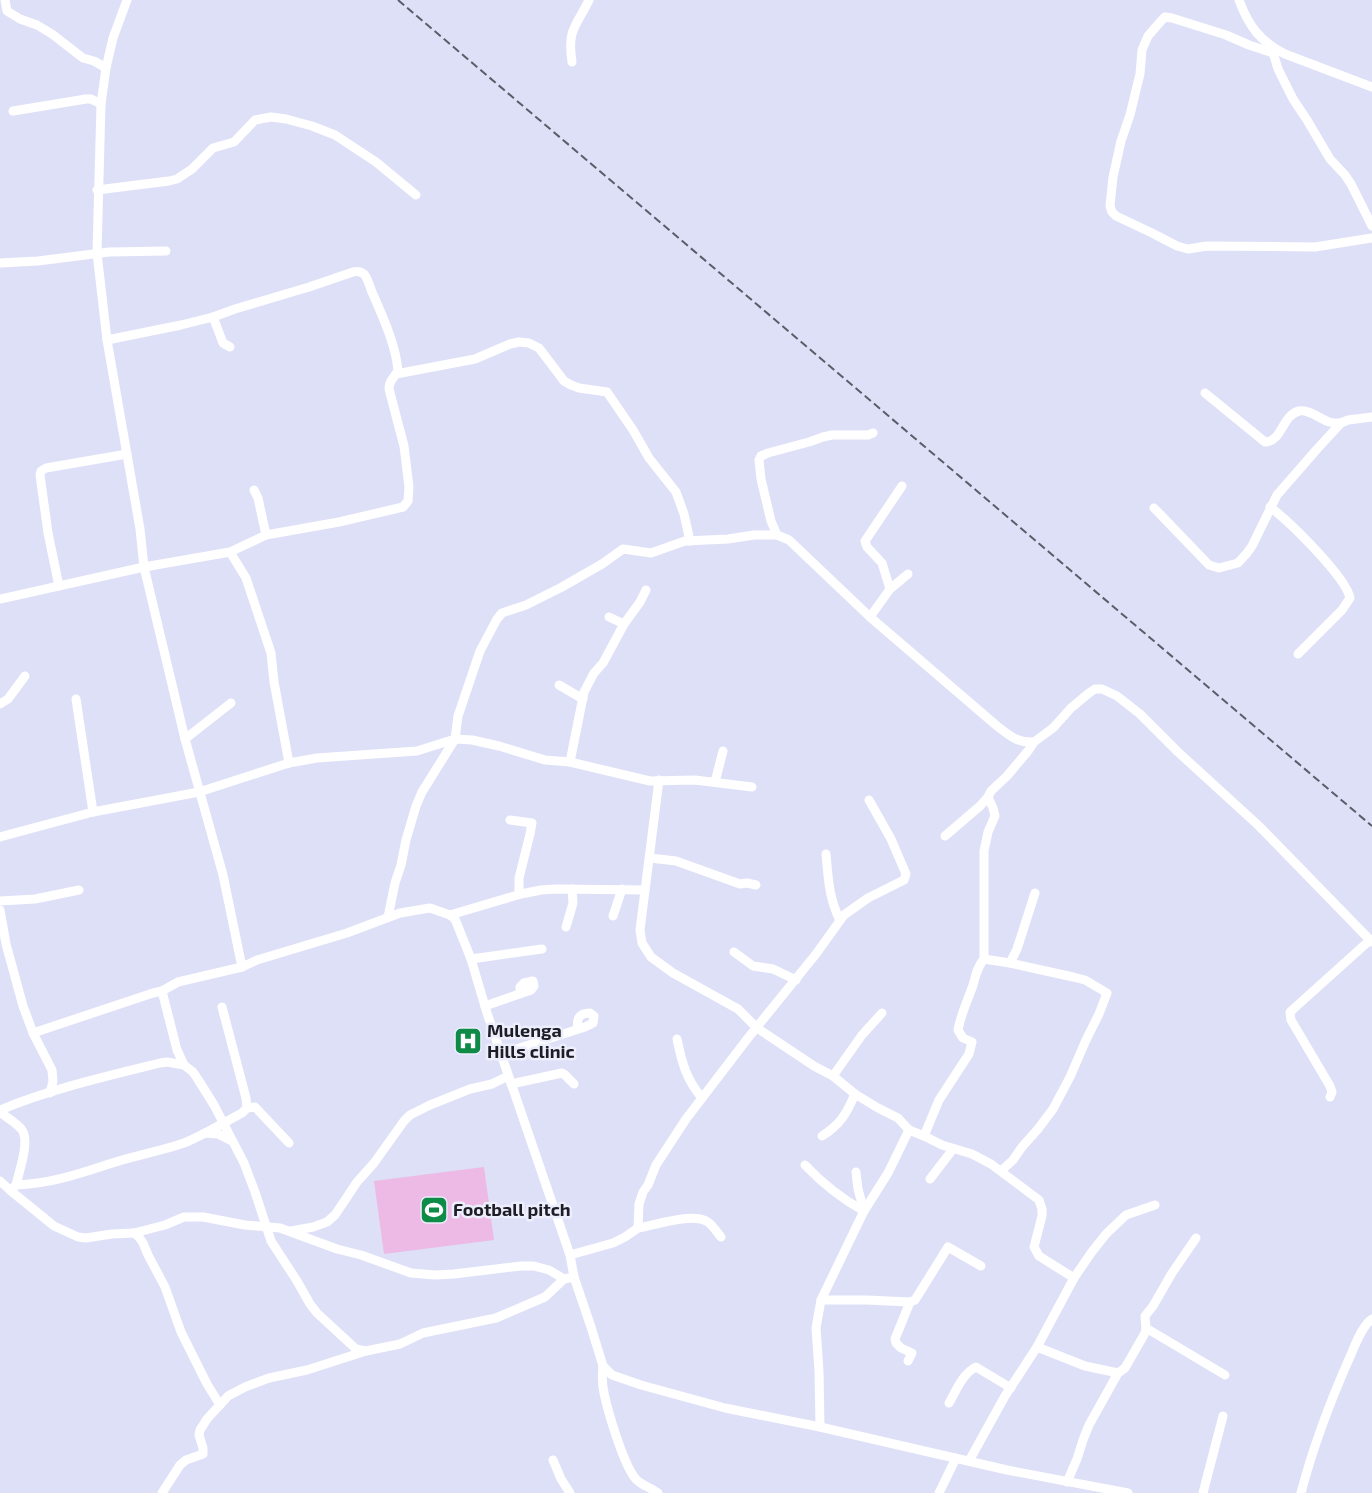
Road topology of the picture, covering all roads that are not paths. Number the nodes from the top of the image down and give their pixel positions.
1 (5, 0) edge
2 (127, 0) edge
3 (589, 0) edge
4 (1239, 0) edge
5 (1273, 50) junction
6 (572, 62) dead end
7 (106, 68) junction
8 (1372, 88) edge
9 (101, 104) junction
10 (13, 111) dead end
11 (98, 190) junction
12 (416, 195) dead end
13 (1372, 226) edge
14 (1372, 238) edge
15 (166, 251) dead end
16 (97, 253) junction
17 (0, 263) edge
18 (214, 317) junction
19 (107, 340) junction
20 (230, 347) dead end
21 (396, 374) junction
22 (1205, 394) dead end
23 (1372, 417) edge
24 (1341, 423) junction
25 (873, 433) dead end
26 (127, 454) junction
27 (902, 486) dead end
28 (254, 490) dead end
29 (1270, 507) junction
30 (1154, 508) dead end
31 (266, 535) junction
32 (777, 535) junction
33 (690, 541) junction
34 (230, 552) junction
35 (144, 568) junction
36 (908, 574) dead end
37 (59, 586) junction
38 (890, 589) junction
39 (646, 590) dead end
40 (0, 599) edge
41 (609, 617) dead end
42 (870, 617) junction
43 (624, 624) junction
44 (1298, 654) dead end
45 (25, 676) dead end
46 (559, 685) dead end
47 (76, 699) dead end
48 (583, 699) junction
49 (231, 703) dead end
50 (0, 704) edge
51 (185, 739) junction
52 (455, 739) junction
53 (1034, 742) junction
54 (723, 751) dead end
55 (570, 762) junction
56 (289, 763) junction
57 (659, 780) junction
58 (715, 782) junction
59 (752, 787) dead end
60 (199, 792) junction
61 (988, 797) junction
62 (869, 800) dead end
63 (94, 812) junction
64 (510, 820) dead end
65 (945, 836) dead end
66 (0, 837) edge
67 (826, 854) dead end
68 (650, 858) junction
69 (756, 885) dead end
70 (572, 889) junction
71 (622, 889) junction
72 (79, 890) dead end
73 (645, 890) junction
74 (1035, 893) dead end
75 (519, 894) junction
76 (0, 901) edge
77 (0, 910) edge
78 (450, 915) junction
79 (613, 916) dead end
80 (388, 917) junction
81 (840, 920) junction
82 (566, 927) dead end
83 (1371, 941) edge
84 (542, 950) dead end
85 (734, 952) dead end
86 (471, 959) junction
87 (984, 959) junction
88 (1010, 963) junction
89 (242, 967) junction
90 (796, 980) junction
91 (162, 992) junction
92 (520, 994) dead end
93 (485, 1006) junction
94 (222, 1007) dead end
95 (882, 1013) dead end
96 (757, 1028) junction
97 (578, 1029) dead end
98 (33, 1033) junction
99 (677, 1039) dead end
100 (177, 1050) junction
101 (501, 1054) junction
102 (167, 1062) junction
103 (184, 1065) junction
104 (54, 1076) junction
105 (833, 1076) junction
106 (510, 1080) junction
107 (574, 1084) dead end
108 (70, 1086) junction
109 (50, 1093) junction
110 (855, 1094) junction
111 (1330, 1097) dead end
112 (702, 1098) junction
113 (247, 1108) junction
114 (0, 1111) edge
115 (224, 1123) junction
116 (910, 1130) junction
117 (204, 1133) junction
118 (822, 1136) dead end
119 (924, 1136) junction
120 (233, 1141) junction
121 (289, 1143) dead end
122 (953, 1149) junction
123 (804, 1166) dead end
124 (1001, 1171) junction
125 (856, 1172) dead end
126 (930, 1179) dead end
127 (0, 1181) edge
128 (13, 1188) junction
129 (1155, 1204) dead end
130 (864, 1211) junction
131 (266, 1227) junction
132 (638, 1228) junction
133 (290, 1231) junction
134 (134, 1233) junction
135 (721, 1237) dead end
136 (1196, 1238) dead end
137 (570, 1255) junction
138 (981, 1266) dead end
139 (574, 1277) junction
140 (1074, 1278) junction
141 (564, 1279) junction
142 (820, 1300) junction
143 (910, 1302) junction
144 (1372, 1319) edge
145 (1146, 1328) junction
146 (1037, 1347) junction
147 (366, 1351) junction
148 (908, 1361) dead end
149 (603, 1366) junction
150 (1118, 1374) junction
151 (1225, 1375) dead end
152 (1011, 1388) junction
153 (950, 1403) dead end
154 (220, 1405) junction
155 (1223, 1416) dead end
156 (820, 1427) junction
157 (956, 1458) junction
158 (553, 1460) dead end
159 (969, 1461) junction
160 (1067, 1482) junction
161 (162, 1493) edge
162 (570, 1493) edge
163 (658, 1493) edge
164 (939, 1493) edge
165 (1128, 1493) edge
166 (1203, 1493) edge
167 (1301, 1493) edge

1 - 7 street
2 - 7 street
3 - 6 street
4 - 5 street
5 - 8 street
5 - 13 street
5 - 14 street
7 - 9 street
9 - 10 street
9 - 11 street
11 - 12 street
11 - 16 street
15 - 16 street
16 - 17 street
16 - 19 street
18 - 19 street
18 - 20 street
18 - 21 street
19 - 26 street
21 - 31 street
21 - 33 street
22 - 24 street
23 - 24 street
24 - 29 street
25 - 32 street
26 - 35 street
26 - 37 street
27 - 38 street
28 - 31 street
29 - 30 street
29 - 44 street
31 - 34 street
32 - 33 street
32 - 42 street
33 - 52 street
34 - 35 street
34 - 56 street
35 - 37 street
35 - 51 street
36 - 38 street
37 - 40 street
38 - 42 street
39 - 43 street
41 - 43 street
42 - 53 street
43 - 48 street
45 - 50 street
46 - 48 street
47 - 63 street
48 - 55 street
49 - 51 street
51 - 60 street
52 - 55 street
52 - 56 street
52 - 80 street
53 - 61 street
53 - 83 street
54 - 58 street
55 - 57 street
56 - 60 street
57 - 58 street
57 - 68 street
58 - 59 street
60 - 63 street
60 - 89 street
61 - 65 street
61 - 87 street
62 - 81 street
63 - 66 street
64 - 75 street
67 - 81 street
68 - 69 street
68 - 73 street
70 - 71 street
70 - 75 street
70 - 82 street
71 - 73 street
71 - 79 street
72 - 76 street
73 - 96 street
74 - 88 street
75 - 78 street
77 - 98 street
78 - 80 street
78 - 86 street
80 - 89 street
81 - 90 street
83 - 111 street
84 - 86 street
85 - 90 street
86 - 93 street
87 - 88 street
87 - 119 street
88 - 124 street
89 - 91 street
90 - 96 street
91 - 98 street
91 - 100 street
92 - 93 street
93 - 101 street
94 - 113 street
95 - 105 street
96 - 105 street
96 - 112 street
97 - 101 street
98 - 104 street
99 - 112 street
100 - 102 street
100 - 103 street
101 - 106 street
102 - 103 street
102 - 108 street
103 - 115 street
104 - 108 street
104 - 109 street
105 - 110 street
106 - 107 street
106 - 133 street
106 - 137 street
108 - 109 street
109 - 114 street
110 - 116 street
110 - 118 street
112 - 132 street
113 - 115 street
113 - 121 street
114 - 128 street
115 - 117 street
115 - 120 street
116 - 119 street
116 - 130 street
117 - 120 street
117 - 128 street
119 - 122 street
120 - 131 street
122 - 124 street
122 - 126 street
123 - 130 street
124 - 140 street
125 - 130 street
127 - 128 street
128 - 134 street
129 - 140 street
130 - 142 street
131 - 133 street
131 - 134 street
131 - 147 street
132 - 135 street
132 - 137 street
133 - 141 street
134 - 154 street
136 - 145 street
137 - 139 street
138 - 143 street
139 - 141 street
139 - 149 street
140 - 146 street
141 - 147 street
142 - 143 street
142 - 156 street
143 - 148 street
144 - 167 street
145 - 150 street
145 - 151 street
146 - 150 street
146 - 152 street
147 - 154 street
149 - 156 street
149 - 163 street
150 - 160 street
152 - 153 street
152 - 159 street
154 - 161 street
155 - 166 street
156 - 157 street
157 - 159 street
157 - 164 street
158 - 162 street
159 - 160 street
160 - 165 street

